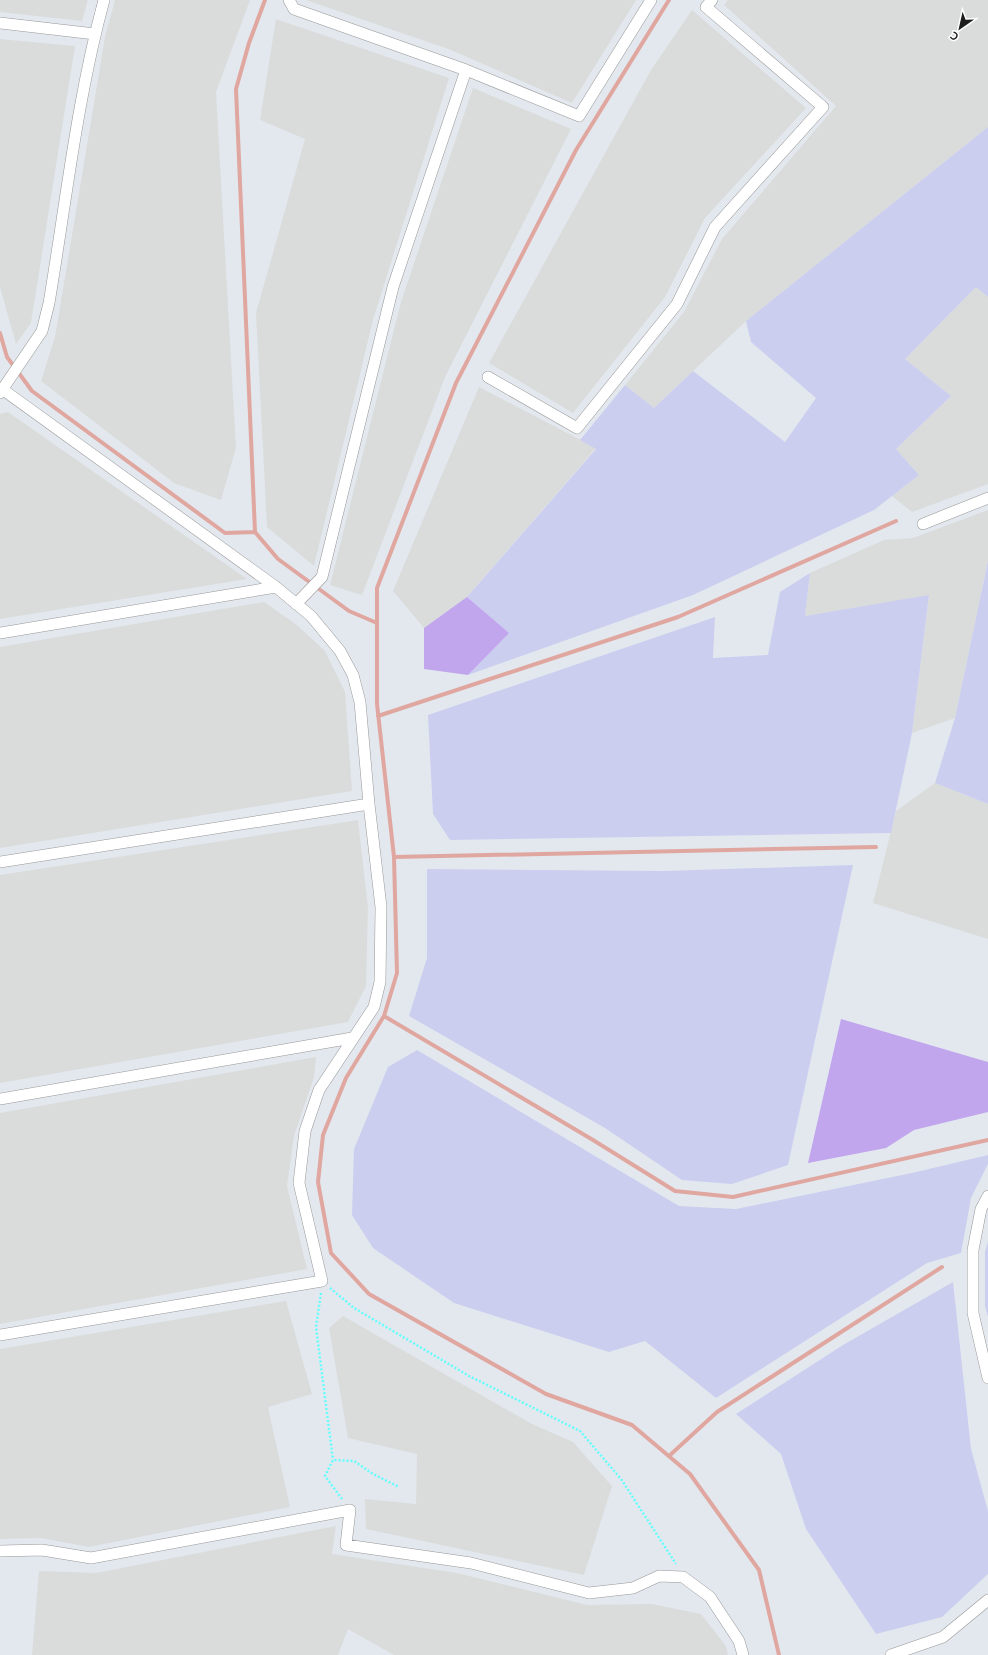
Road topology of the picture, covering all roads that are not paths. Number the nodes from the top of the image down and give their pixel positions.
1 (104, 0) edge
2 (289, 0) edge
3 (651, 0) edge
4 (712, 0) edge
5 (0, 23) edge
6 (95, 34) junction
7 (466, 70) junction
8 (488, 377) dead end
9 (1, 391) edge
10 (988, 498) edge
11 (924, 524) dead end
12 (276, 587) junction
13 (296, 604) junction
14 (0, 633) edge
15 (369, 804) junction
16 (0, 862) edge
17 (352, 1038) junction
18 (0, 1099) edge
19 (988, 1196) edge
20 (0, 1335) edge
21 (988, 1378) edge
22 (0, 1551) edge
23 (988, 1600) edge
24 (743, 1655) edge
25 (891, 1655) edge

1 - 6 street
2 - 7 street
3 - 7 street
4 - 8 street
5 - 6 street
6 - 9 street
7 - 13 street
9 - 12 street
10 - 11 street
12 - 13 street
12 - 14 street
13 - 15 street
15 - 16 street
15 - 17 street
17 - 18 street
17 - 20 street
19 - 21 street
22 - 24 street
23 - 25 street

